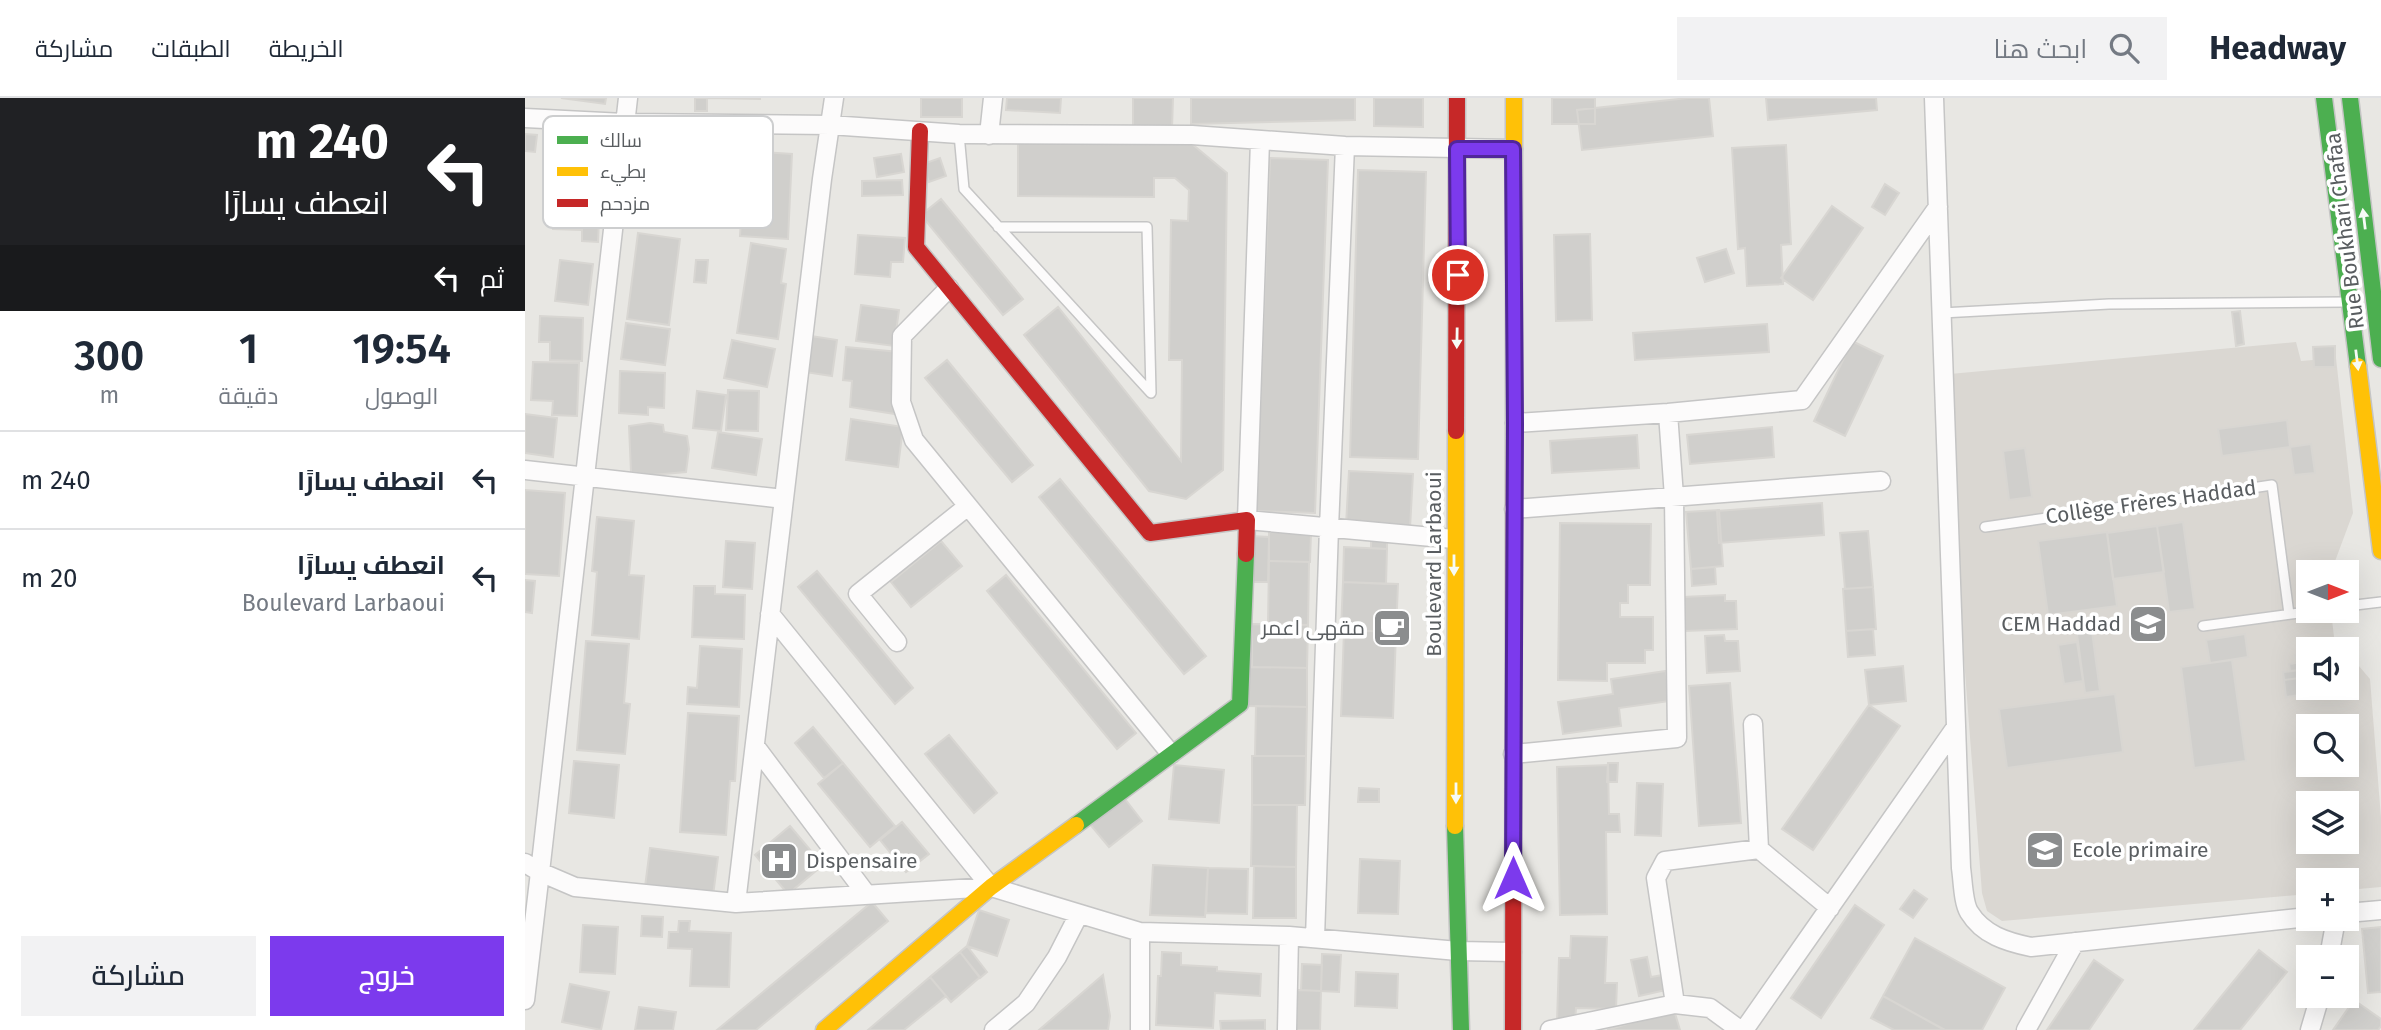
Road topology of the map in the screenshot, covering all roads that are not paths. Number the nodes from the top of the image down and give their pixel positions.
1 (628, 98) edge
2 (834, 98) edge
3 (993, 98) edge
4 (1457, 98) edge
5 (1514, 98) edge
6 (1934, 98) edge
7 (2324, 98) edge
8 (2350, 98) edge
9 (625, 116) edge
10 (525, 118) edge
11 (543, 119) edge
12 (773, 124) edge
13 (830, 125) junction
14 (921, 131) junction
15 (959, 134) junction
16 (989, 135) junction
17 (1260, 141) junction
18 (1345, 146) junction
19 (1457, 149) junction
20 (1513, 149) junction
21 (1938, 207) junction
22 (998, 227) junction
23 (612, 228) edge
24 (949, 288) junction
25 (2378, 297) edge
26 (2350, 302) junction
27 (1942, 313) junction
28 (2381, 359) edge
29 (1668, 413) junction
30 (1515, 424) junction
31 (525, 470) edge
32 (583, 478) junction
33 (1881, 481) dead end
34 (1674, 498) junction
35 (784, 499) junction
36 (968, 506) junction
37 (1514, 509) junction
38 (1247, 520) junction
39 (1985, 527) dead end
40 (1329, 528) junction
41 (1454, 539) junction
42 (2381, 551) edge
43 (2381, 602) edge
44 (2359, 605) edge
45 (2296, 613) edge
46 (770, 614) junction
47 (2289, 614) junction
48 (2203, 626) dead end
49 (897, 642) dead end
50 (1753, 724) dead end
51 (1957, 727) junction
52 (755, 746) junction
53 (1171, 754) junction
54 (1513, 754) junction
55 (1759, 849) junction
56 (533, 867) edge
57 (991, 887) junction
58 (867, 895) junction
59 (736, 903) junction
60 (1830, 908) junction
61 (2381, 910) edge
62 (2359, 912) edge
63 (1079, 914) junction
64 (2296, 918) edge
65 (1140, 932) junction
66 (1289, 936) junction
67 (1315, 938) junction
68 (2075, 942) junction
69 (1458, 951) junction
70 (1512, 952) junction
71 (525, 1000) edge
72 (1675, 1004) junction
73 (2317, 1008) edge
74 (824, 1030) edge
75 (994, 1030) edge
76 (1140, 1030) edge
77 (1287, 1030) edge
78 (1461, 1030) edge
79 (1513, 1030) edge
80 (1550, 1030) edge
81 (1742, 1030) edge
82 (2026, 1030) edge
83 (2311, 1030) edge

1 - 9 street
2 - 13 street
3 - 16 street
4 - 19 main road, Boulevard Larbaoui
5 - 20 main road
6 - 21 street
7 - 26 main road, Rue Boukhari Chafaa
25 -> 8 main road, Rue Boukhari Chafaa
10 - 11 street
12 - 13 street
13 - 14 street
13 - 35 street
14 - 15 street
14 - 24 main road
15 - 16 street
15 - 22 lane
16 - 17 street
17 - 18 street
17 - 38 street
18 - 19 street
18 - 40 street
19 - 20 street
19 -> 41 main road, Boulevard Larbaoui
20 - 30 main road
21 - 27 street
21 - 29 street
22 - 22 lane
23 - 32 street
24 - 36 street
24 - 38 main road
25 - 26 street
25 - 28 main road, Rue Boukhari Chafaa
26 - 27 lane
26 -> 42 main road, Rue Boukhari Chafaa
27 - 51 street
29 - 30 street
29 - 34 street
30 - 37 main road
31 - 32 street
32 - 35 street
32 - 56 street
33 - 34 street
34 - 37 street
34 - 54 street
35 - 46 street
36 - 49 street
36 - 53 street
37 - 54 main road
38 - 40 street
38 - 53 main road
39 - 47 lane, Collège Frères Haddad
40 - 41 street
40 - 67 street
41 -> 69 main road, Boulevard Larbaoui
43 - 44 lane
45 - 47 lane
46 - 52 street
46 - 57 street
47 - 48 lane
50 - 55 street
51 - 60 street
51 - 68 street
52 - 58 street
52 - 59 street
53 - 57 main road
54 - 70 main road
55 - 60 street
55 - 72 street
56 - 59 street
56 - 71 street
57 - 58 street
57 - 63 street
57 - 74 main road
58 - 59 street
60 - 81 street
61 - 62 street
63 - 65 street
63 - 75 street
64 - 68 street
65 - 66 street
65 - 76 street
66 - 67 street
66 - 77 street
67 - 69 street
68 - 82 street
69 - 70 street
69 - 78 main road, Boulevard Larbaoui
70 - 79 main road
72 - 80 street
72 - 81 street
73 - 83 street

